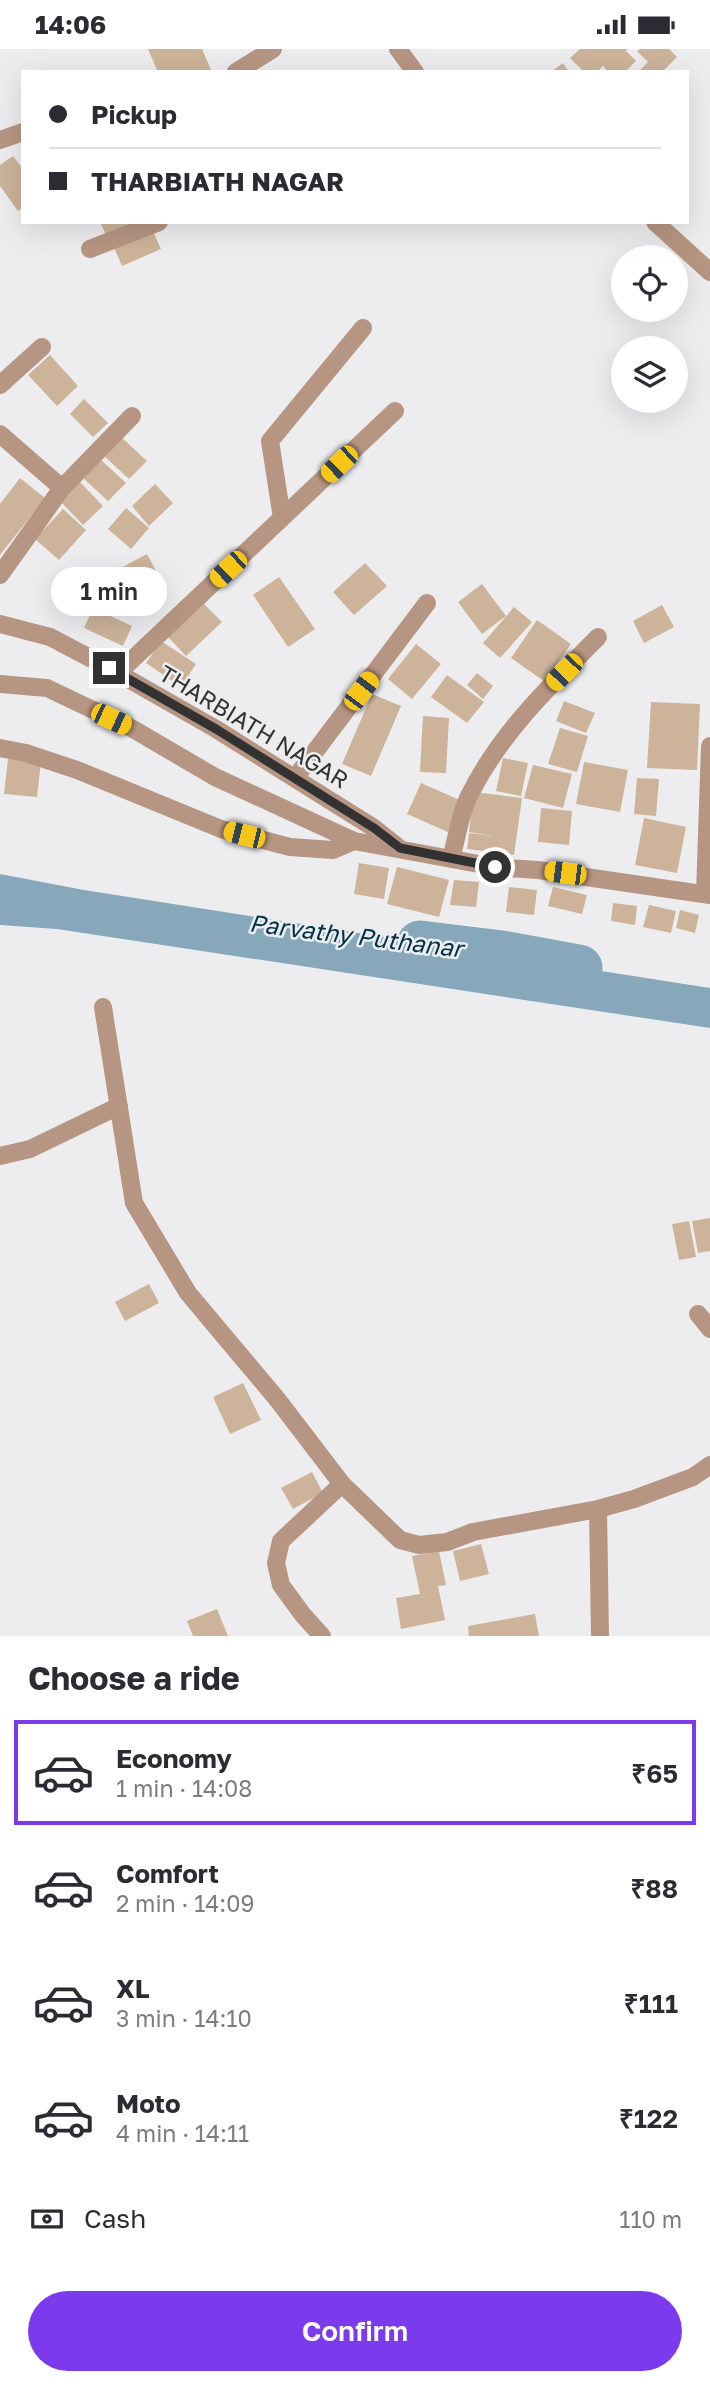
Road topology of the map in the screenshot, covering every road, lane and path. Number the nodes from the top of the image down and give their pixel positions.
1 (274, 49) edge
2 (398, 49) edge
3 (239, 70) edge
4 (414, 70) edge
5 (21, 133) edge
6 (0, 140) edge
7 (154, 224) edge
8 (658, 224) edge
9 (90, 249) dead end
10 (710, 272) edge
11 (363, 328) dead end
12 (42, 348) dead end
13 (0, 385) edge
14 (395, 411) dead end
15 (132, 416) dead end
16 (0, 434) edge
17 (62, 488) junction
18 (282, 518) junction
19 (0, 575) edge
20 (427, 603) dead end
21 (0, 624) edge
22 (598, 637) dead end
23 (118, 673) junction
24 (0, 684) edge
25 (710, 746) edge
26 (0, 748) edge
27 (295, 778) junction
28 (354, 841) junction
29 (400, 848) junction
30 (451, 858) junction
31 (707, 894) edge
32 (103, 1007) dead end
33 (118, 1106) junction
34 (0, 1156) edge
35 (698, 1314) dead end
36 (710, 1329) edge
37 (710, 1465) edge
38 (342, 1484) junction
39 (597, 1509) junction
40 (322, 1636) edge
41 (600, 1636) edge

1 - 3 street
2 - 4 street
5 - 6 street
7 - 9 street
8 - 10 street
11 - 18 street
12 - 13 street
14 - 18 street
15 - 17 street
16 - 17 street
17 - 19 street
18 - 23 street
20 - 27 street
21 - 23 street, THARBIATH NAGAR
22 - 30 street
23 - 27 street, THARBIATH NAGAR
24 - 28 street
25 - 31 street
26 - 28 street
27 - 29 street, THARBIATH NAGAR
28 - 29 street
29 - 30 street
30 - 31 street
32 - 33 street
33 - 34 street
33 - 38 street
35 - 36 street
37 - 39 street
38 - 39 street
38 - 40 street
39 - 41 street

